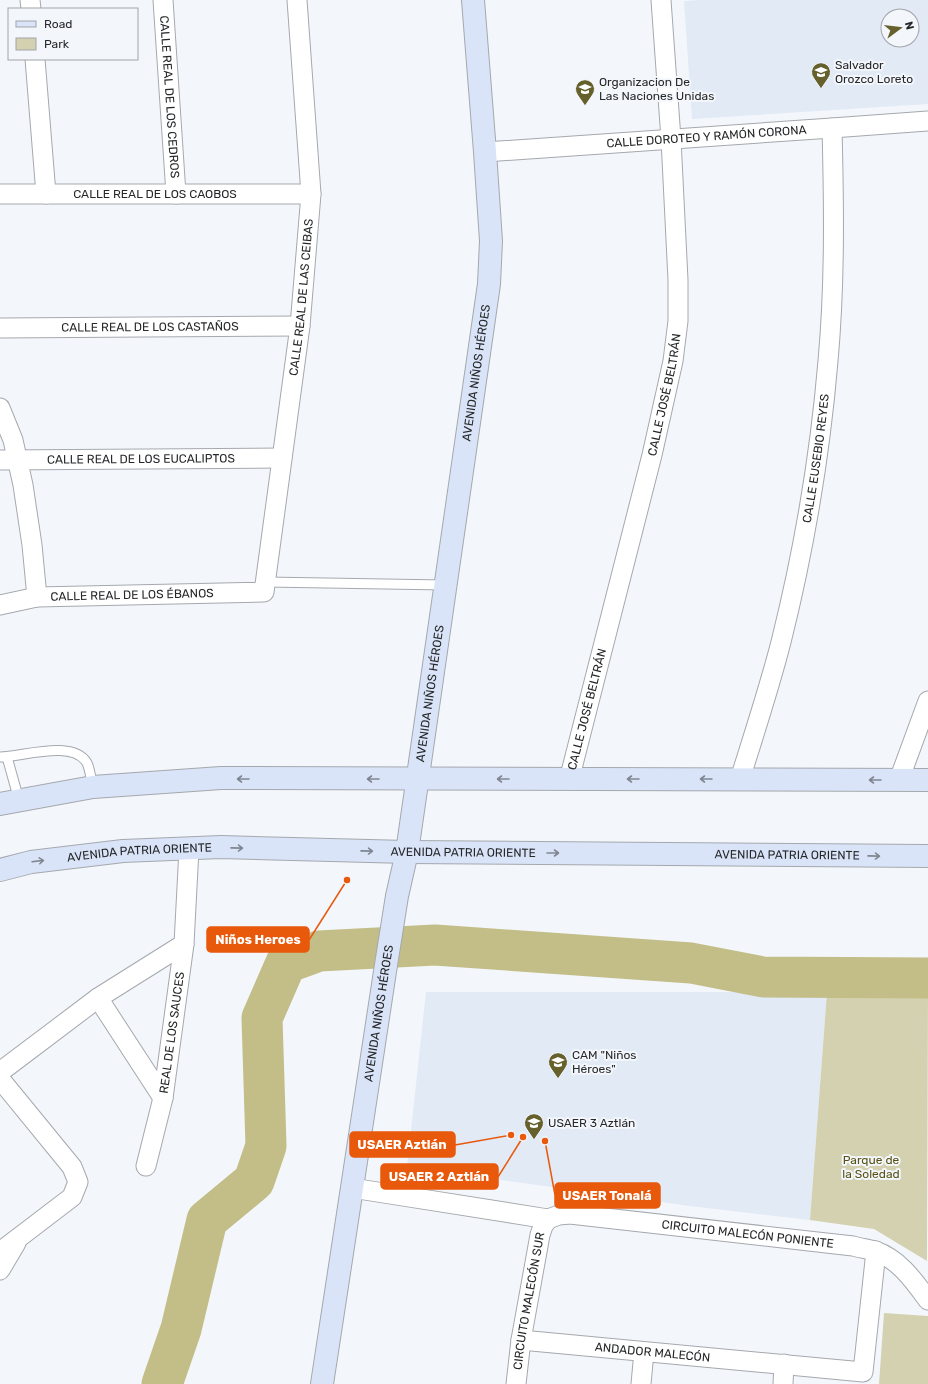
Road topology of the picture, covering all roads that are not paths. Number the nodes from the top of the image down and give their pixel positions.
1 (163, 0) edge
2 (297, 0) edge
3 (473, 0) edge
4 (661, 0) edge
5 (35, 60) edge
6 (928, 121) edge
7 (832, 128) junction
8 (672, 139) junction
9 (485, 152) junction
10 (0, 194) edge
11 (46, 194) junction
12 (176, 194) junction
13 (311, 194) junction
14 (300, 326) junction
15 (0, 328) edge
16 (0, 408) edge
17 (282, 458) junction
18 (9, 460) edge
19 (445, 585) junction
20 (265, 588) junction
21 (37, 597) junction
22 (0, 604) edge
23 (928, 701) edge
24 (4, 757) edge
25 (417, 779) junction
26 (740, 779) junction
27 (569, 780) junction
28 (899, 780) junction
29 (928, 780) edge
30 (93, 787) junction
31 (10, 802) edge
32 (189, 849) junction
33 (407, 852) junction
34 (928, 856) edge
35 (0, 870) edge
36 (184, 944) junction
37 (98, 998) junction
38 (0, 1072) edge
39 (0, 1079) edge
40 (163, 1098) junction
41 (146, 1166) dead end
42 (352, 1188) junction
43 (548, 1219) junction
44 (18, 1239) junction
45 (876, 1251) junction
46 (0, 1252) edge
47 (0, 1270) edge
48 (928, 1300) edge
49 (521, 1340) junction
50 (644, 1352) junction
51 (784, 1364) junction
52 (322, 1384) edge
53 (516, 1384) edge
54 (641, 1384) edge
55 (783, 1384) edge

1 - 12 street, CALLE REAL DE LOS CEDROS
2 - 13 street, CALLE REAL DE LAS CEIBAS
3 - 9 main road, AVENIDA NIÑOS HÉROES
4 - 8 street, CALLE JOSÉ BELTRÁN
5 - 11 street
6 - 7 street, CALLE DOROTEO Y RAMÓN CORONA
7 - 8 street, CALLE DOROTEO Y RAMÓN CORONA
7 - 26 street, CALLE EUSEBIO REYES
8 - 9 street, CALLE DOROTEO Y RAMÓN CORONA
8 - 27 street, CALLE JOSÉ BELTRÁN
9 - 19 main road, AVENIDA NIÑOS HÉROES
10 - 11 street, CALLE REAL DE LOS CAOBOS
11 - 12 street, CALLE REAL DE LOS CAOBOS
12 - 13 street, CALLE REAL DE LOS CAOBOS
13 - 14 street, CALLE REAL DE LAS CEIBAS
14 - 15 street, CALLE REAL DE LOS CASTAÑOS
14 - 17 street, CALLE REAL DE LAS CEIBAS
16 - 18 street
17 - 18 street, CALLE REAL DE LOS EUCALIPTOS
17 - 20 street, CALLE REAL DE LAS CEIBAS
18 - 21 street
19 - 20 lane, CALLE REAL DE LOS ÉBANOS
19 - 25 main road, AVENIDA NIÑOS HÉROES
20 - 21 street, CALLE REAL DE LOS ÉBANOS
21 - 22 street, CALLE REAL DE LOS ÉBANOS
23 - 28 street
24 - 30 lane
24 - 31 lane
27 -> 25 main road
25 -> 30 main road
25 - 33 main road, AVENIDA NIÑOS HÉROES
26 -> 27 main road
28 -> 26 main road
28 - 29 main road
30 - 31 main road
32 -> 33 main road, AVENIDA PATRIA ORIENTE
35 -> 32 main road, AVENIDA PATRIA ORIENTE
32 - 36 street, REAL DE LOS SAUCES
33 -> 34 main road, AVENIDA PATRIA ORIENTE
33 - 42 main road, AVENIDA NIÑOS HÉROES
36 - 37 street
36 - 40 street, REAL DE LOS SAUCES
37 - 38 street
37 - 40 street, REAL DE LOS SAUCES
39 - 44 street
40 - 41 street
42 - 43 street
42 - 52 main road, AVENIDA NIÑOS HÉROES
43 - 45 street, CIRCUITO MALECÓN PONIENTE
43 - 49 street, CIRCUITO MALECÓN SUR
44 - 46 street
44 - 47 street
45 - 48 street, CIRCUITO MALECÓN PONIENTE
45 - 51 street, ANDADOR MALECÓN
49 - 50 street, ANDADOR MALECÓN
49 - 53 street, CIRCUITO MALECÓN SUR
50 - 51 street, ANDADOR MALECÓN
50 - 54 street
51 - 55 street

